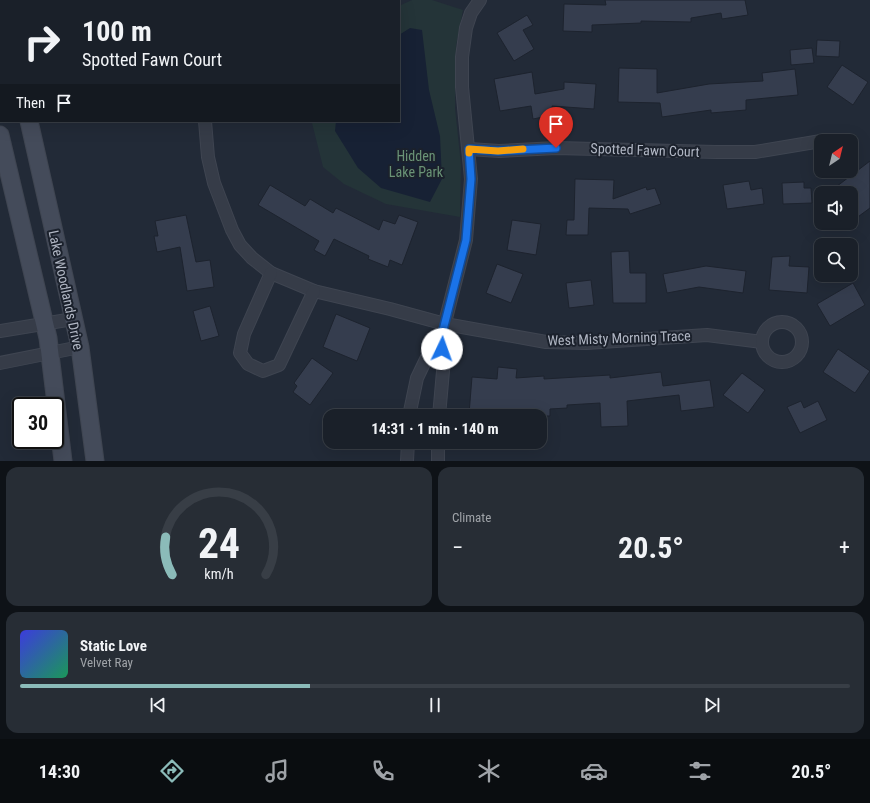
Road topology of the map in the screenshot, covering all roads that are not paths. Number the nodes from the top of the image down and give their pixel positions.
1 (480, 0) edge
2 (29, 122) edge
3 (205, 122) edge
4 (0, 135) edge
5 (814, 142) edge
6 (469, 149) junction
7 (271, 273) junction
8 (314, 291) junction
9 (73, 319) junction
10 (445, 324) junction
11 (44, 325) junction
12 (0, 331) edge
13 (441, 338) junction
14 (762, 342) dead end
15 (80, 347) junction
16 (50, 353) junction
17 (0, 363) edge
18 (410, 409) edge
19 (440, 409) edge
20 (408, 449) edge
21 (438, 449) edge
22 (63, 461) edge
23 (95, 461) edge
24 (407, 461) edge
25 (438, 461) edge

1 - 6 street
2 - 9 main road, Lake Woodlands Drive
3 - 7 street, West Misty Morning Trace
4 - 11 main road, Lake Woodlands Drive
5 - 6 street, Spotted Fawn Court
6 - 10 street
7 - 8 street, West Misty Morning Trace
7 - 8 street
8 - 10 street, West Misty Morning Trace
9 - 11 street
9 - 15 main road, Lake Woodlands Drive
10 - 13 street
10 - 14 street, West Misty Morning Trace
11 - 12 street
11 - 16 main road, Lake Woodlands Drive
13 - 18 street
13 - 19 street
15 - 16 street
15 - 23 main road, Lake Woodlands Drive
16 - 17 street
16 - 22 main road, Lake Woodlands Drive
20 - 24 street
21 - 25 street

